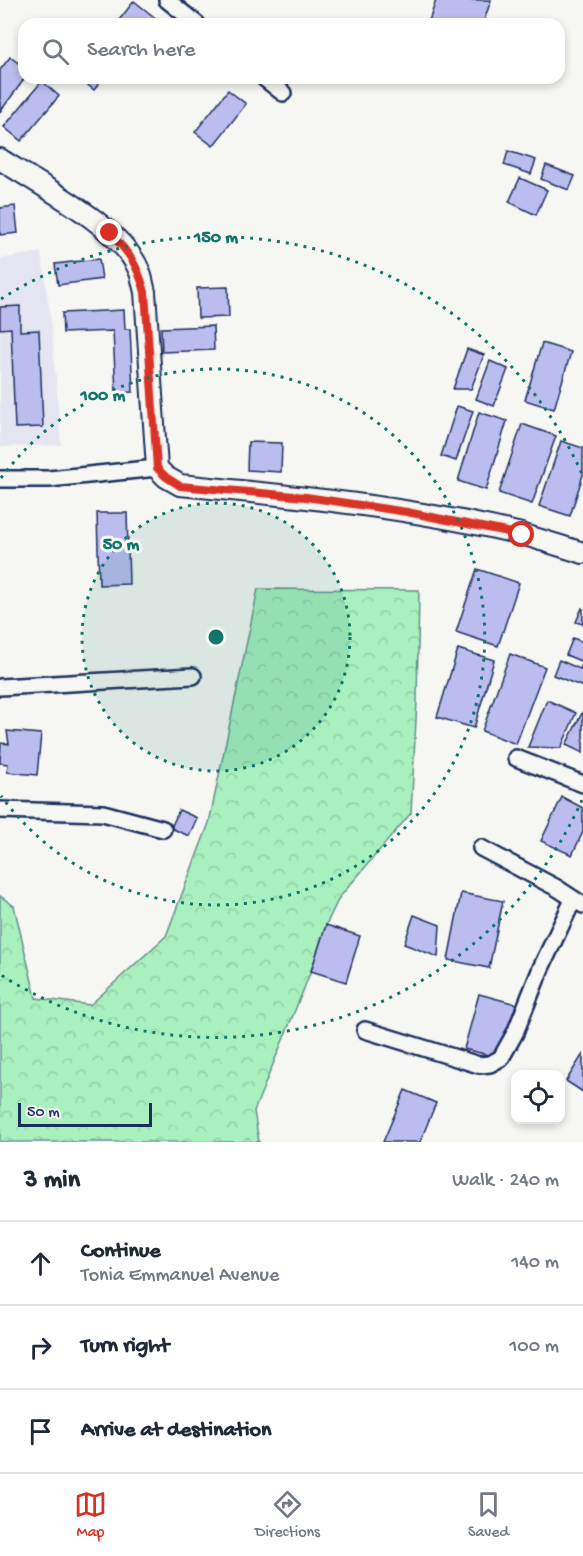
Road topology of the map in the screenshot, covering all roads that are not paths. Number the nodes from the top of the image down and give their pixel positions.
1 (167, 0) edge
2 (190, 18) edge
3 (272, 84) edge
4 (283, 93) dead end
5 (0, 159) edge
6 (157, 468) junction
7 (0, 479) edge
8 (583, 553) edge
9 (193, 676) dead end
10 (0, 687) edge
11 (516, 758) dead end
12 (583, 784) edge
13 (0, 810) edge
14 (163, 830) dead end
15 (481, 848) dead end
16 (578, 903) edge
17 (365, 1030) dead end

1 - 2 street
3 - 4 street
5 - 6 street
6 - 7 street
6 - 8 street
9 - 10 street
11 - 12 street
13 - 14 street
15 - 16 street
16 - 17 street

